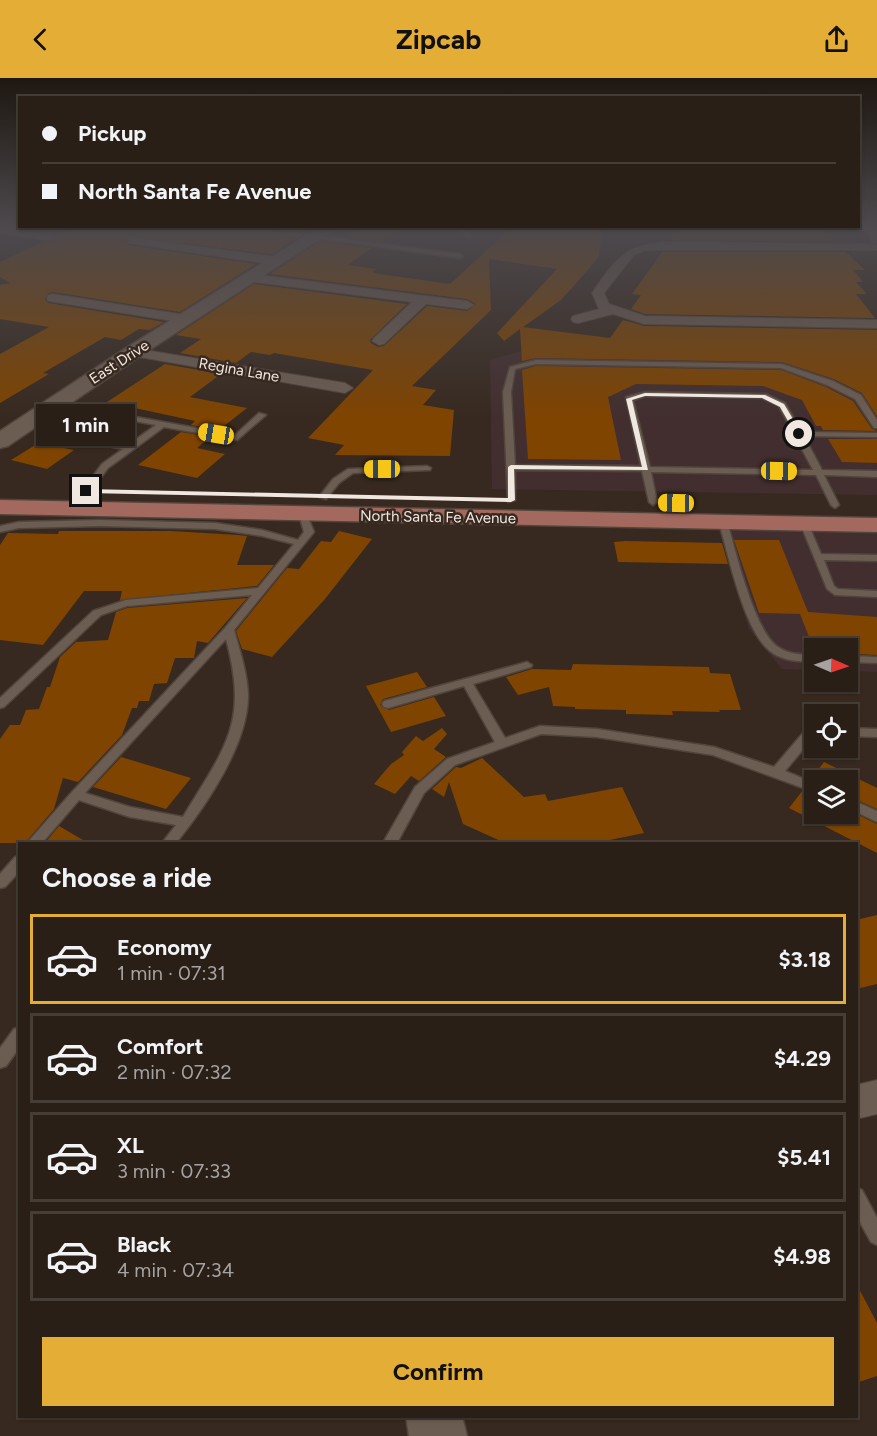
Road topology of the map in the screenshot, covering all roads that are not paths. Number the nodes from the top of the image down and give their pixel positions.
1 (231, 290) edge
2 (352, 290) edge
3 (600, 290) edge
4 (53, 298) dead end
5 (423, 299) junction
6 (467, 305) dead end
7 (611, 310) junction
8 (186, 319) junction
9 (578, 319) dead end
10 (877, 324) edge
11 (380, 341) dead end
12 (140, 348) junction
13 (349, 384) dead end
14 (56, 404) junction
15 (95, 412) junction
16 (262, 415) dead end
17 (161, 424) junction
18 (877, 426) edge
19 (799, 434) junction
20 (877, 435) edge
21 (0, 441) edge
22 (129, 448) junction
23 (511, 467) junction
24 (427, 468) dead end
25 (646, 469) junction
26 (818, 472) junction
27 (877, 474) edge
28 (0, 489) edge
29 (86, 491) junction
30 (323, 497) junction
31 (511, 500) junction
32 (653, 502) junction
33 (835, 505) junction
34 (877, 506) edge
35 (0, 507) edge
36 (303, 515) junction
37 (723, 522) junction
38 (804, 523) junction
39 (877, 525) edge
40 (0, 529) edge
41 (300, 543) junction
42 (818, 557) junction
43 (877, 558) edge
44 (262, 591) junction
45 (877, 594) edge
46 (229, 630) junction
47 (804, 658) edge
48 (858, 659) edge
49 (877, 660) edge
50 (527, 665) dead end
51 (467, 682) junction
52 (0, 704) edge
53 (388, 704) dead end
54 (858, 732) edge
55 (877, 733) edge
56 (804, 740) edge
57 (502, 744) junction
58 (777, 772) junction
59 (804, 784) edge
60 (76, 795) junction
61 (858, 808) edge
62 (877, 817) edge
63 (186, 822) junction
64 (35, 842) edge
65 (170, 842) edge
66 (391, 842) edge
67 (18, 863) edge
68 (0, 883) edge
69 (18, 1037) edge
70 (0, 1061) edge
71 (877, 1097) edge
72 (858, 1102) edge
73 (858, 1200) edge
74 (877, 1236) edge
75 (434, 1418) edge
76 (438, 1436) edge

1 - 8 street, East Drive
2 - 5 street
3 - 7 street
4 - 8 street
5 - 6 street
5 - 11 street
7 - 9 street
7 - 10 street
8 - 12 street, East Drive
12 - 13 street, Regina Lane
12 - 14 street, East Drive
14 - 15 lane
14 - 21 street, East Drive
15 - 17 lane
15 - 22 lane
16 - 17 lane
17 - 22 lane
18 - 23 lane
19 - 20 lane
19 - 25 lane
19 - 26 lane
22 - 29 lane
23 - 25 lane
23 - 31 lane
24 - 30 lane
25 - 26 lane
25 - 32 lane
26 - 27 lane
26 - 33 lane
28 - 29 main road, North Santa Fe Avenue
29 - 30 main road, North Santa Fe Avenue
30 - 31 main road, North Santa Fe Avenue
31 - 32 main road, North Santa Fe Avenue
32 - 33 main road, North Santa Fe Avenue
33 - 34 main road, North Santa Fe Avenue
35 - 36 main road, North Santa Fe Avenue
36 - 37 main road, North Santa Fe Avenue
36 - 41 lane
37 - 38 main road, North Santa Fe Avenue
37 - 47 lane
38 - 39 main road, North Santa Fe Avenue
38 - 42 lane
40 - 41 lane
41 - 44 lane
42 - 43 lane
42 - 45 lane
44 - 46 lane
44 - 52 lane
46 - 60 lane
46 - 63 lane
48 - 49 lane
50 - 51 lane
51 - 53 lane
51 - 57 lane
54 - 55 lane
56 - 58 lane
57 - 58 lane
57 - 66 lane
58 - 59 lane
60 - 63 lane
60 - 64 lane
61 - 62 lane
63 - 65 lane
67 - 68 lane
69 - 70 lane
71 - 72 street
73 - 74 lane
75 - 76 street

